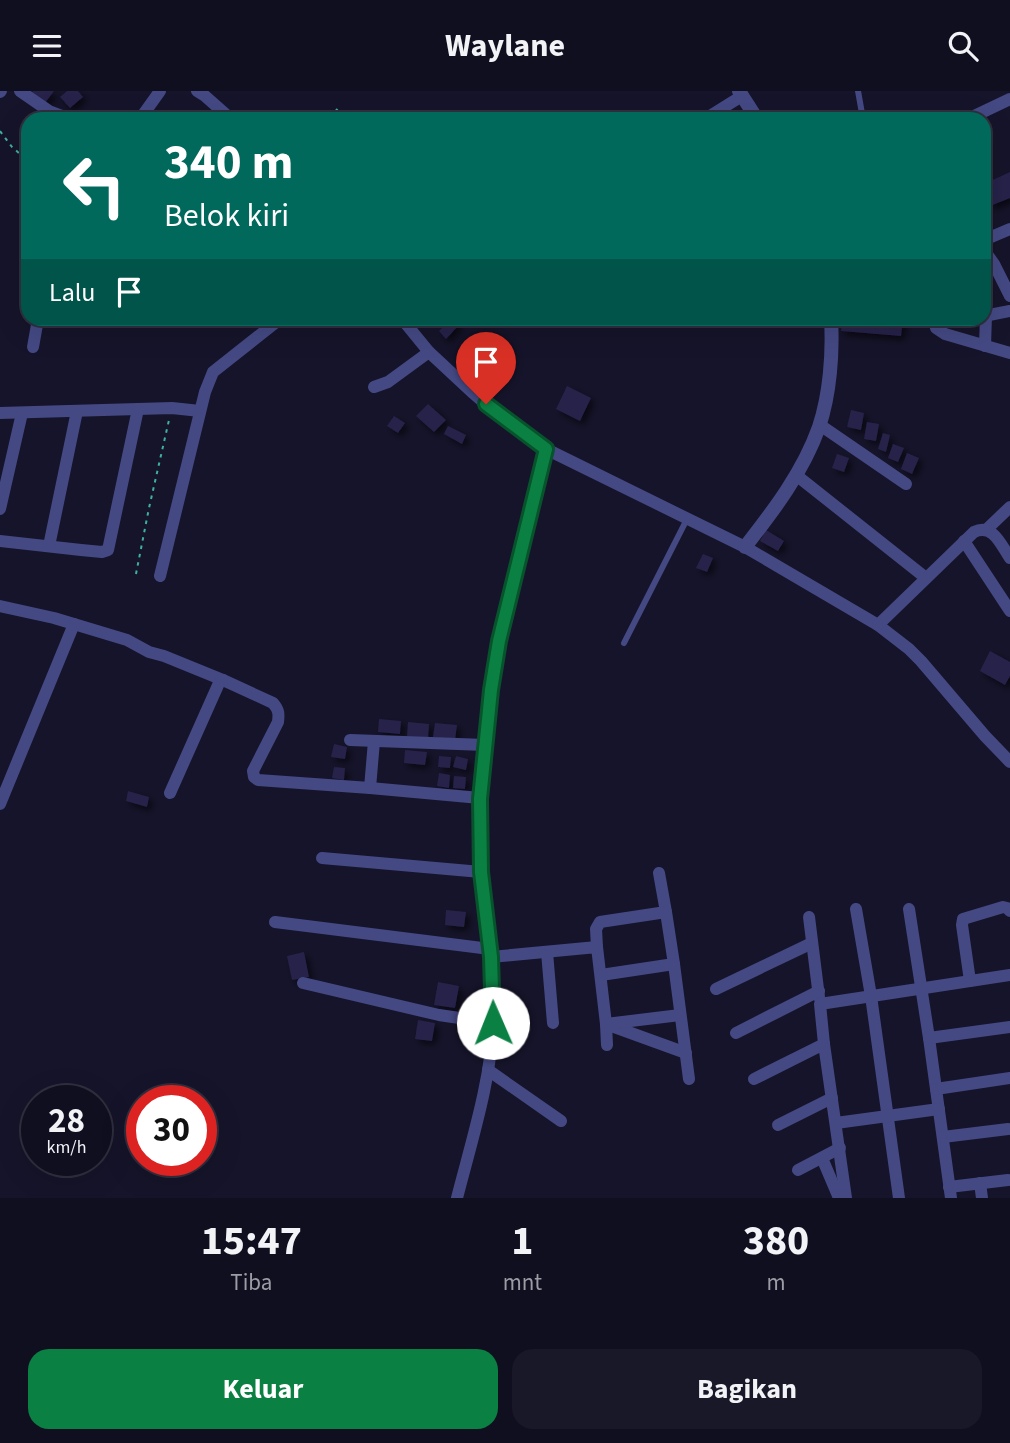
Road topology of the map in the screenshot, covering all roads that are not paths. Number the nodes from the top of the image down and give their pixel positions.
1 (20, 91) edge
2 (160, 91) edge
3 (858, 91) edge
4 (203, 93) edge
5 (741, 94) edge
6 (1010, 99) edge
7 (52, 112) edge
8 (145, 112) edge
9 (223, 112) edge
10 (715, 112) edge
11 (753, 112) edge
12 (862, 112) edge
13 (986, 112) edge
14 (1010, 229) edge
15 (991, 237) edge
16 (991, 268) edge
17 (1010, 296) edge
18 (1010, 311) edge
19 (991, 315) edge
20 (37, 326) edge
21 (271, 326) edge
22 (408, 326) edge
23 (832, 326) edge
24 (937, 326) edge
25 (985, 326) edge
26 (985, 346) junction
27 (33, 347) dead end
28 (429, 352) junction
29 (1010, 353) edge
30 (374, 387) dead end
31 (138, 409) junction
32 (77, 411) junction
33 (201, 411) junction
34 (22, 412) junction
35 (0, 413) edge
36 (820, 425) junction
37 (546, 449) junction
38 (796, 475) junction
39 (906, 484) dead end
40 (1010, 507) edge
41 (0, 509) edge
42 (687, 519) junction
43 (987, 529) junction
44 (0, 541) edge
45 (964, 541) junction
46 (48, 546) junction
47 (745, 547) junction
48 (1010, 558) edge
49 (160, 576) dead end
50 (926, 578) junction
51 (0, 606) edge
52 (1010, 611) edge
53 (74, 624) junction
54 (878, 625) junction
55 (624, 643) dead end
56 (223, 680) junction
57 (351, 740) dead end
58 (374, 741) junction
59 (485, 745) junction
60 (1010, 762) edge
61 (370, 788) junction
62 (170, 793) dead end
63 (480, 799) junction
64 (0, 804) edge
65 (322, 858) dead end
66 (481, 872) junction
67 (659, 873) dead end
68 (856, 909) dead end
69 (909, 909) dead end
70 (1010, 911) edge
71 (666, 912) junction
72 (809, 918) dead end
73 (275, 922) dead end
74 (812, 943) junction
75 (597, 947) junction
76 (547, 952) junction
77 (491, 953) junction
78 (674, 964) junction
79 (601, 975) junction
80 (1010, 975) edge
81 (970, 981) junction
82 (303, 983) dead end
83 (922, 988) junction
84 (716, 989) dead end
85 (870, 996) junction
86 (820, 998) junction
87 (680, 1015) junction
88 (493, 1023) junction
89 (553, 1023) dead end
90 (606, 1024) junction
91 (1010, 1027) edge
92 (736, 1033) dead end
93 (929, 1038) junction
94 (824, 1044) junction
95 (607, 1045) dead end
96 (685, 1053) junction
97 (488, 1070) junction
98 (1010, 1078) edge
99 (690, 1079) dead end
100 (754, 1079) dead end
101 (936, 1089) junction
102 (832, 1098) junction
103 (939, 1109) junction
104 (888, 1116) junction
105 (561, 1121) dead end
106 (836, 1123) junction
107 (778, 1125) dead end
108 (1008, 1129) dead end
109 (943, 1137) junction
110 (840, 1148) junction
111 (822, 1158) junction
112 (798, 1170) dead end
113 (1008, 1180) edge
114 (980, 1183) junction
115 (950, 1193) edge
116 (457, 1198) edge
117 (839, 1198) edge
118 (846, 1198) edge
119 (899, 1198) edge
120 (982, 1198) edge

1 - 7 street
2 - 8 street
3 - 12 lane
4 - 9 street
5 - 10 street
5 - 11 street
6 - 13 street
14 - 15 street
16 - 17 street
18 - 19 street
20 - 27 street
21 - 33 street
22 - 28 street
23 - 36 street
24 - 26 street
25 - 26 street
26 - 29 street
28 - 30 street
28 - 37 street
31 - 32 street
31 - 33 street
31 - 46 street
32 - 34 street
32 - 46 street
33 - 49 street
34 - 35 street
34 - 41 street
36 - 38 street
36 - 39 street
37 - 42 street
37 - 59 street
38 - 47 street
38 - 50 street
40 - 43 street
42 - 47 street
42 - 55 lane
43 - 45 street
43 - 48 street
44 - 46 street
45 - 50 street
45 - 52 street
47 - 54 street
50 - 54 street
51 - 53 street
53 - 56 street
53 - 64 street
54 - 60 street
56 - 61 street
56 - 62 street
57 - 58 street
58 - 59 street
58 - 61 street
59 - 63 street
61 - 63 street
63 - 66 street
65 - 66 street
66 - 77 street
67 - 71 street
68 - 85 street
69 - 83 street
70 - 81 street
71 - 75 street
71 - 78 street
72 - 74 street
73 - 77 street
74 - 84 street
74 - 86 street
75 - 76 street
75 - 79 street
76 - 77 street
76 - 89 street
77 - 88 street
78 - 79 street
78 - 87 street
79 - 90 street
80 - 81 street
81 - 83 street
82 - 88 street
83 - 85 street
83 - 93 street
85 - 86 street
85 - 104 street
86 - 92 street
86 - 94 street
87 - 90 street
87 - 96 street
88 - 97 street
90 - 95 street
90 - 96 street
91 - 93 street
93 - 101 street
94 - 100 street
94 - 102 street
96 - 99 street
97 - 105 street
97 - 116 street
98 - 101 street
101 - 103 street
102 - 106 street
102 - 107 street
103 - 104 street
103 - 109 street
104 - 106 street
104 - 119 street
106 - 110 street
108 - 109 street
109 - 115 street
110 - 111 street
110 - 118 street
111 - 112 street
111 - 117 street
113 - 114 street
114 - 115 street
114 - 120 street

